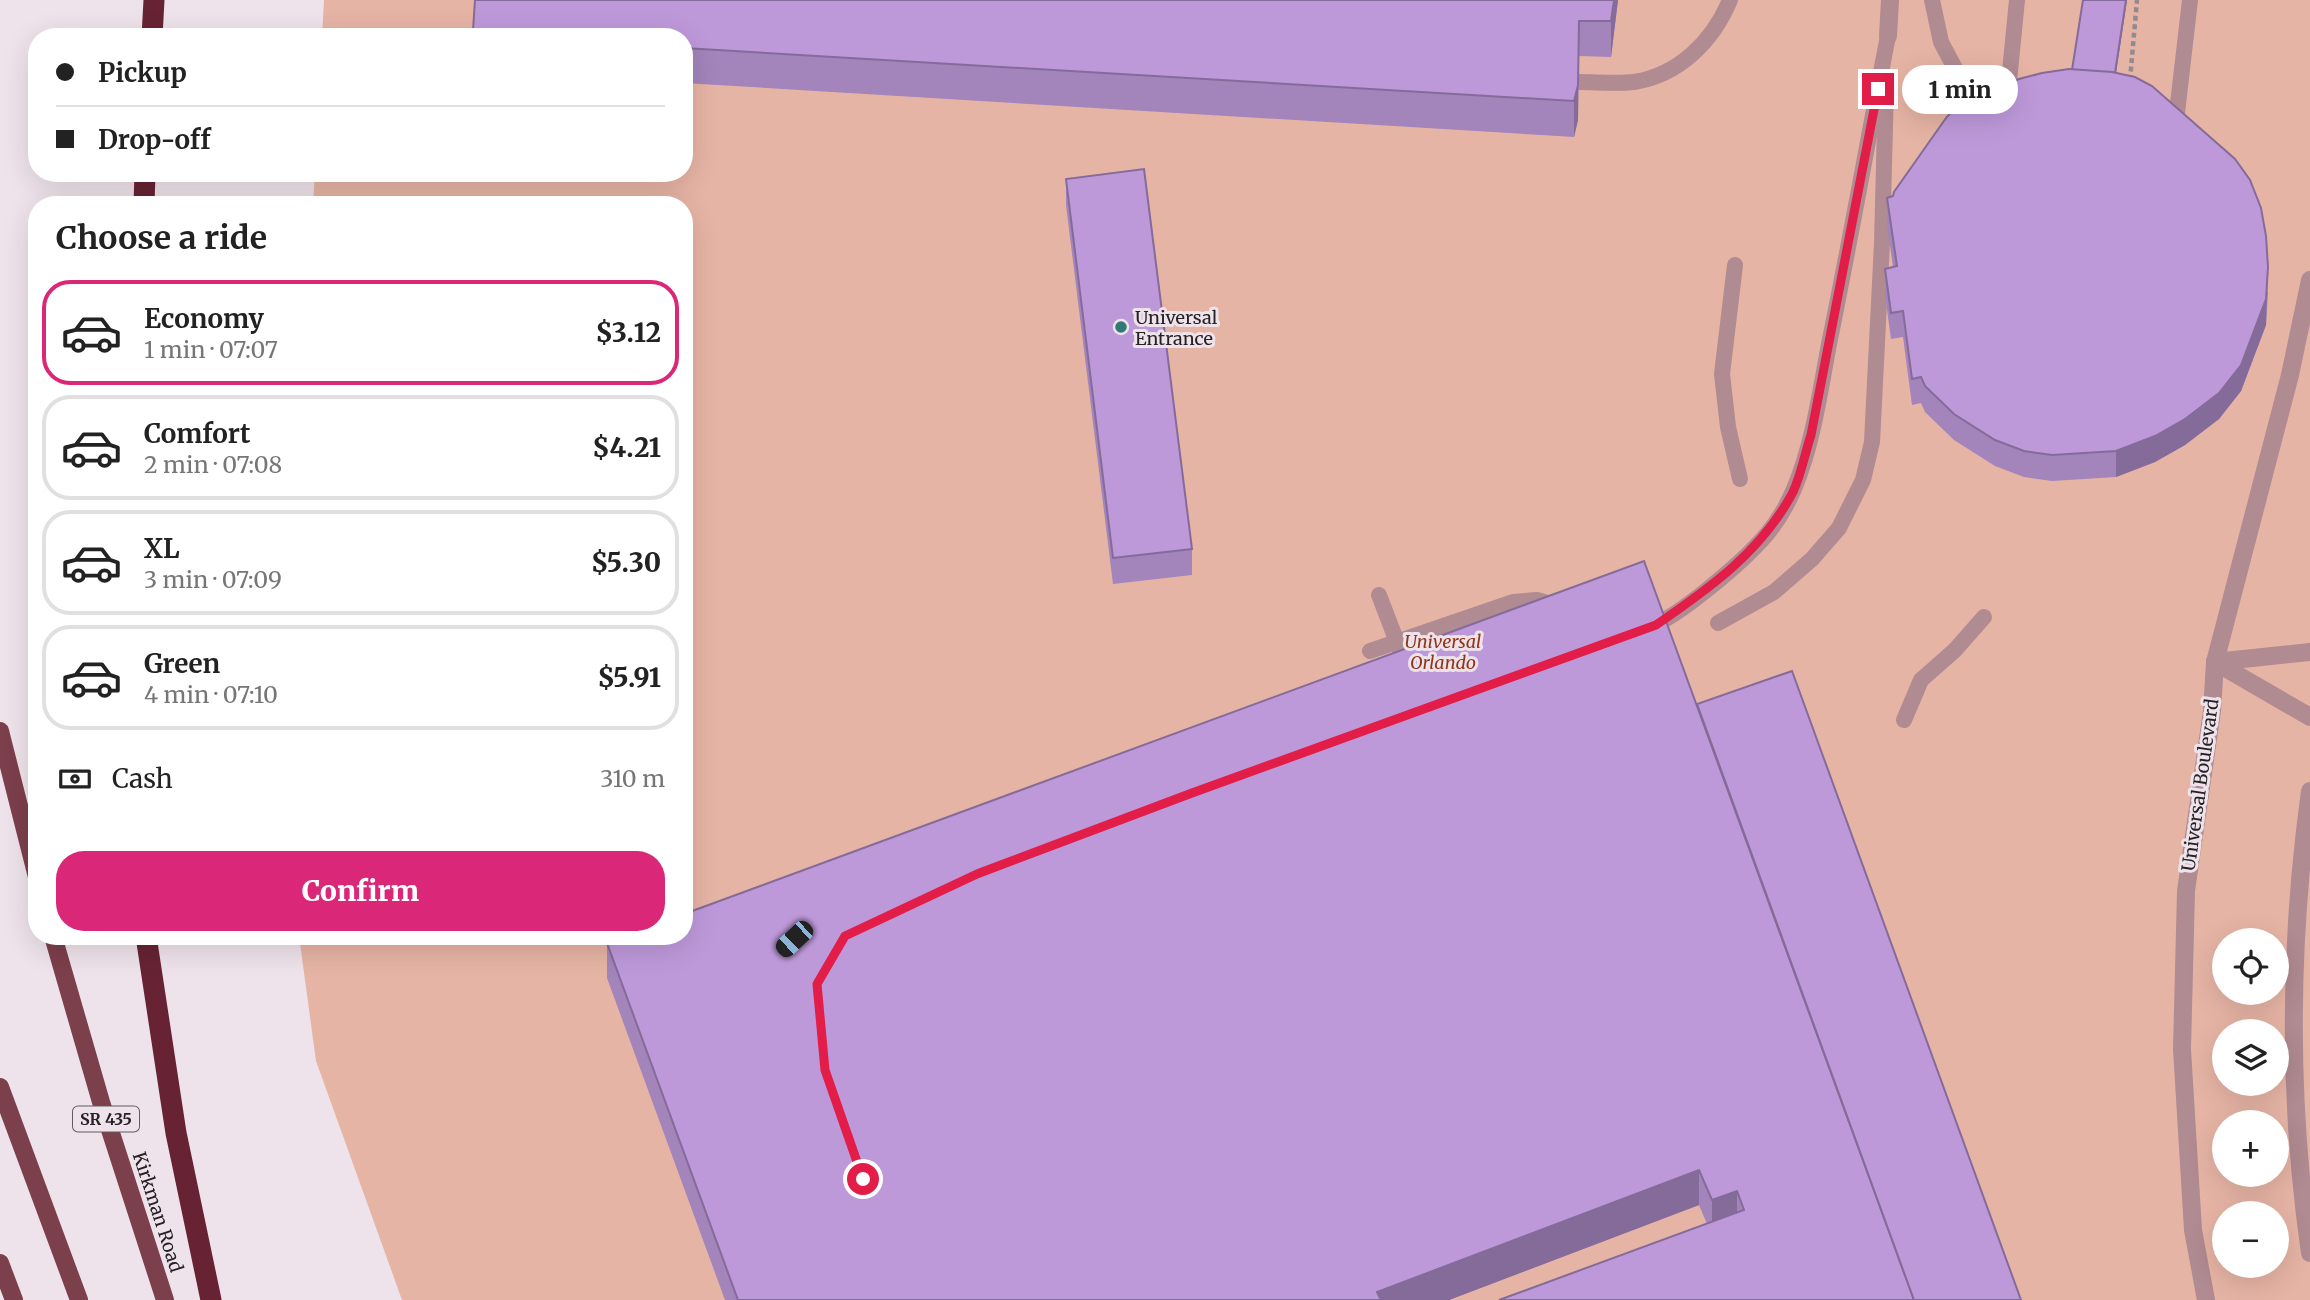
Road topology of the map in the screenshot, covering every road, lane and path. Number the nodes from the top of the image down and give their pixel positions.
1 (154, 0) edge
2 (1730, 0) edge
3 (1890, 0) edge
4 (1932, 0) edge
5 (2017, 0) edge
6 (2137, 0) edge
7 (2190, 0) edge
8 (152, 28) edge
9 (1888, 36) junction
10 (1579, 82) edge
11 (2130, 89) edge
12 (1976, 107) edge
13 (2007, 108) edge
14 (2175, 132) edge
15 (1735, 265) dead end
16 (2310, 280) edge
17 (1740, 479) dead end
18 (1379, 595) dead end
19 (1572, 613) edge
20 (1984, 617) dead end
21 (1718, 623) dead end
22 (1630, 635) edge
23 (1370, 651) dead end
24 (2310, 652) edge
25 (2215, 662) junction
26 (1408, 669) edge
27 (2310, 717) edge
28 (1904, 720) dead end
29 (0, 731) edge
30 (2310, 791) edge
31 (28, 841) edge
32 (56, 945) edge
33 (147, 945) edge
34 (0, 1087) edge
35 (2310, 1253) edge
36 (0, 1263) edge
37 (14, 1300) edge
38 (79, 1300) edge
39 (165, 1300) edge
40 (211, 1300) edge
41 (2206, 1300) edge

1 - 8 highway
2 - 10 lane
3 - 9 street
4 - 12 lane
5 - 13 lane
6 - 11 path
7 - 14 lane
9 - 21 lane
9 - 22 lane
15 - 17 lane
16 - 25 street, Universal Boulevard
18 - 26 lane
19 - 23 lane
20 - 28 lane
24 - 25 street
25 - 27 street
25 - 41 street, Universal Boulevard
29 - 31 main road
30 - 35 street
32 - 39 main road, Kirkman Road / SR 435
33 - 40 highway
34 - 38 main road
36 - 37 main road

